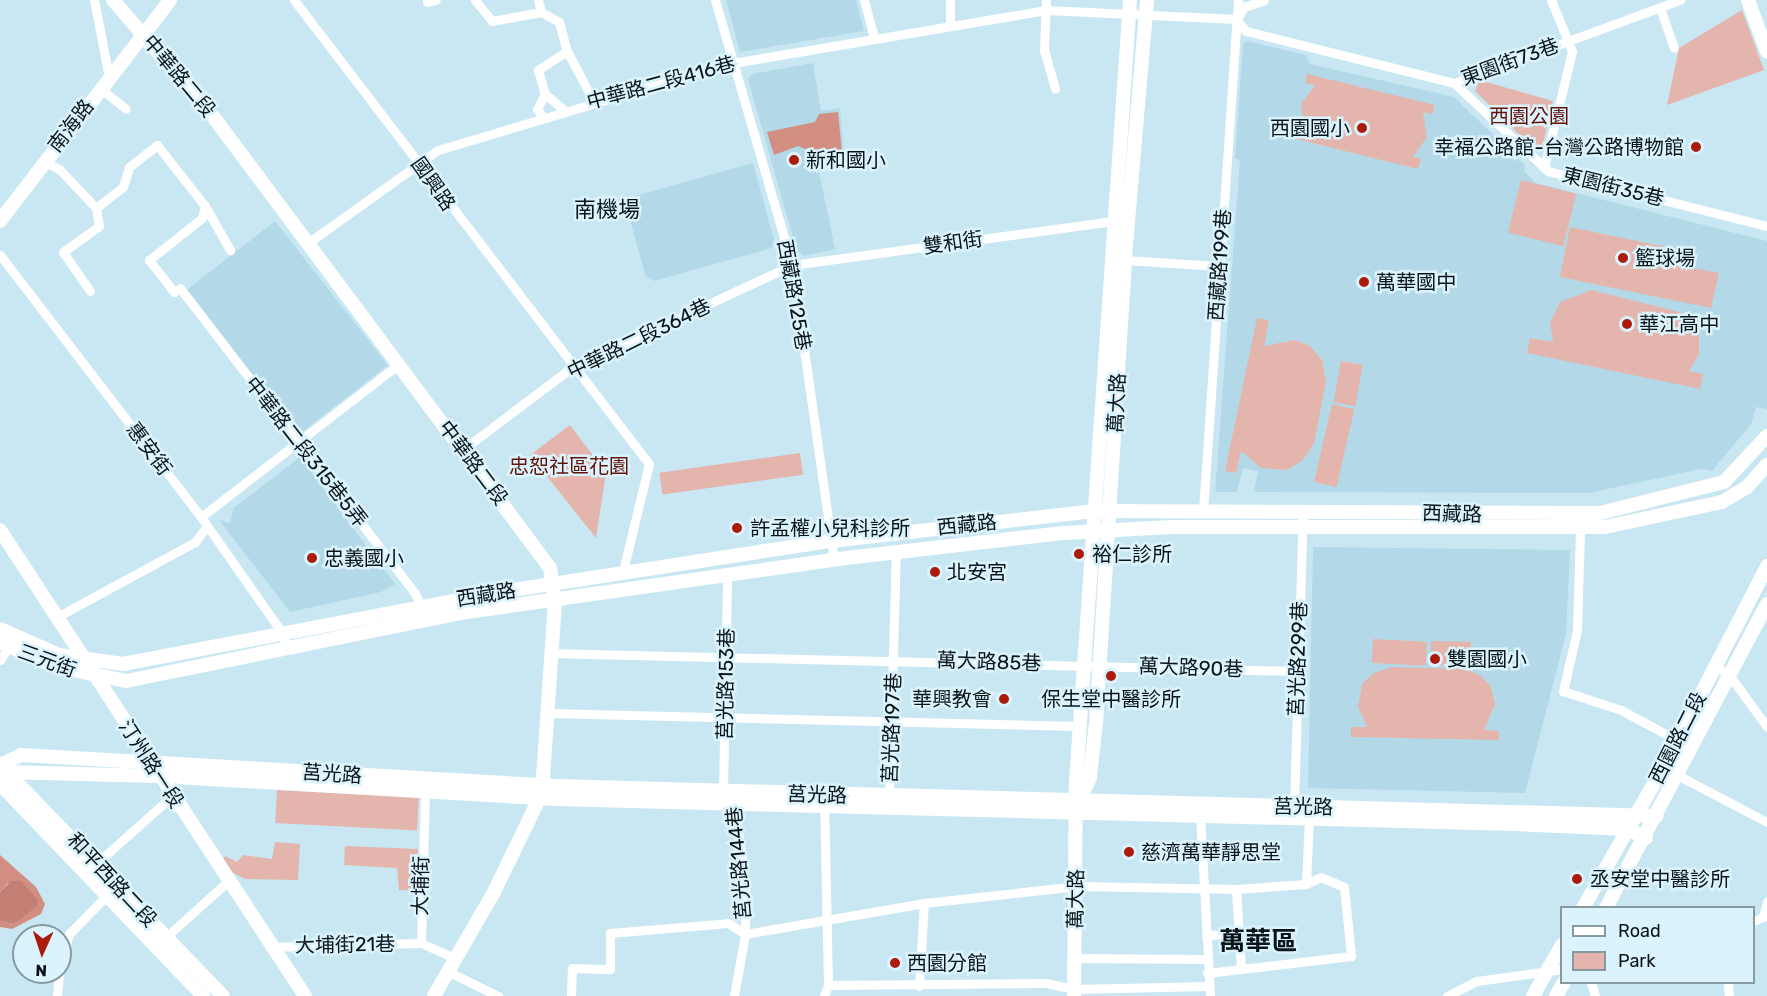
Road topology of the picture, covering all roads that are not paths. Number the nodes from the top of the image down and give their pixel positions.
1 (94, 0) edge
2 (112, 0) edge
3 (170, 0) edge
4 (294, 0) edge
5 (475, 0) edge
6 (538, 0) edge
7 (715, 0) edge
8 (864, 0) edge
9 (950, 0) edge
10 (1238, 0) edge
11 (1264, 0) edge
12 (1551, 0) edge
13 (1680, 0) edge
14 (1748, 0) edge
15 (1046, 5) edge
16 (1129, 7) edge
17 (1146, 7) edge
18 (1660, 8) junction
19 (541, 12) junction
20 (1236, 19) junction
21 (950, 23) junction
22 (142, 31) junction
23 (874, 37) junction
24 (1566, 41) junction
25 (1674, 48) dead end
26 (567, 51) junction
27 (1767, 52) edge
28 (734, 63) junction
29 (105, 82) junction
30 (1454, 83) junction
31 (1055, 88) dead end
32 (545, 94) junction
33 (594, 102) junction
34 (126, 109) dead end
35 (564, 110) junction
36 (542, 116) junction
37 (44, 161) junction
38 (418, 161) junction
39 (1544, 168) junction
40 (205, 206) junction
41 (96, 208) junction
42 (0, 221) edge
43 (1113, 221) junction
44 (1767, 226) edge
45 (308, 243) junction
46 (230, 250) dead end
47 (0, 255) edge
48 (1125, 260) junction
49 (792, 265) junction
50 (1220, 266) junction
51 (90, 291) dead end
52 (398, 365) junction
53 (572, 368) junction
54 (1767, 436) edge
55 (298, 442) junction
56 (465, 448) junction
57 (1767, 465) edge
58 (1111, 509) junction
59 (1093, 511) junction
60 (1203, 511) junction
61 (1303, 511) junction
62 (201, 517) junction
63 (207, 526) junction
64 (1302, 528) junction
65 (0, 530) edge
66 (1580, 530) junction
67 (1109, 531) junction
68 (1092, 532) junction
69 (831, 541) junction
70 (896, 552) junction
71 (834, 561) junction
72 (1767, 566) edge
73 (622, 575) junction
74 (727, 577) junction
75 (553, 587) junction
76 (555, 602) junction
77 (1767, 604) edge
78 (419, 606) junction
79 (55, 618) junction
80 (428, 618) junction
81 (0, 629) edge
82 (283, 634) junction
83 (4, 645) edge
84 (286, 649) junction
85 (550, 653) junction
86 (727, 657) junction
87 (0, 660) edge
88 (81, 660) junction
89 (895, 660) junction
90 (1084, 666) junction
91 (1100, 666) junction
92 (1716, 666) junction
93 (1298, 671) junction
94 (1730, 676) junction
95 (94, 678) junction
96 (548, 713) junction
97 (725, 716) junction
98 (893, 721) junction
99 (1080, 726) junction
100 (1767, 727) edge
101 (1677, 740) junction
102 (149, 761) junction
103 (3, 770) edge
104 (158, 776) junction
105 (1679, 776) junction
106 (0, 784) edge
107 (425, 791) junction
108 (542, 792) junction
109 (172, 796) junction
110 (730, 796) junction
111 (890, 797) junction
112 (824, 801) junction
113 (1294, 807) junction
114 (1077, 809) junction
115 (1638, 814) junction
116 (1200, 815) junction
117 (1658, 816) junction
118 (1309, 818) junction
119 (1767, 822) edge
120 (1627, 829) junction
121 (1646, 838) junction
122 (97, 863) junction
123 (227, 882) junction
124 (1306, 884) junction
125 (1077, 886) junction
126 (1204, 886) junction
127 (1236, 889) junction
128 (112, 890) junction
129 (1767, 902) edge
130 (924, 903) junction
131 (1584, 906) edge
132 (1607, 906) edge
133 (823, 919) junction
134 (1755, 921) edge
135 (72, 931) edge
136 (745, 934) junction
137 (1238, 934) junction
138 (1206, 935) junction
139 (166, 937) junction
140 (421, 943) junction
141 (269, 947) junction
142 (1560, 952) edge
143 (455, 958) junction
144 (1074, 958) junction
145 (1206, 959) junction
146 (1241, 969) junction
147 (1555, 969) edge
148 (447, 971) junction
149 (1207, 973) junction
150 (828, 985) junction
151 (919, 986) junction
152 (1208, 986) junction
153 (1074, 993) edge
154 (203, 996) edge
155 (223, 996) edge
156 (305, 996) edge
157 (434, 996) edge
158 (498, 996) edge
159 (571, 996) edge
160 (734, 996) edge
161 (824, 996) edge
162 (1210, 996) edge
163 (1447, 996) edge
164 (1533, 996) edge

1 - 29 street
2 - 22 street, 中華路二段
3 - 22 street, 南海路
4 - 38 street, 國興路
5 - 19 street
6 - 19 street
7 - 28 street, 西藏路125巷
8 - 23 street
9 - 21 street
10 - 20 street, 西藏路199巷
11 - 20 street
12 - 24 street
13 - 18 street, 東園街73巷
14 - 27 street
15 - 16 street, 中華路二段416巷
15 - 21 street, 中華路二段416巷
15 - 31 street
16 - 17 street, 中華路二段416巷
16 - 43 street, 萬大路
17 - 20 street, 中華路二段416巷
17 - 48 street, 萬大路
18 - 24 street, 東園街73巷
18 - 25 street
19 - 26 street
20 - 30 street, 東園街73巷
20 - 50 street, 西藏路199巷
21 - 23 street, 中華路二段416巷
22 - 29 street, 南海路
22 - 45 street, 中華路二段
23 - 28 street, 中華路二段416巷
24 - 30 street, 東園街73巷
24 - 39 street
26 - 32 street
26 - 33 street
28 - 33 street, 中華路二段416巷
28 - 49 street, 西藏路125巷
29 - 34 street
29 - 37 street, 南海路
30 - 39 street, 東園街35巷
32 - 35 street
32 - 36 street
33 - 35 street, 中華路二段416巷
35 - 36 street, 中華路二段416巷
36 - 38 street, 中華路二段416巷
37 - 41 street
37 - 42 street, 南海路
38 - 45 street, 中華路二段416巷
38 - 53 street, 國興路
39 - 44 street, 東園街35巷
40 - 41 street
40 - 46 street
40 - 55 street, 中華路二段315巷5弄
41 - 51 street
43 - 49 street, 雙和街
43 - 59 street, 萬大路
45 - 52 street, 中華路二段
47 - 62 street, 惠安街
48 - 50 street
48 - 58 street, 萬大路
49 - 53 street, 中華路二段364巷
49 - 69 street, 西藏路125巷
50 - 60 street, 西藏路199巷
52 - 55 street
52 - 56 street, 中華路二段
53 - 56 street, 中華路二段364巷
53 - 73 street, 國興路
54 - 61 street, 西藏路
55 - 62 street
55 - 78 street, 中華路二段315巷5弄
56 - 75 street, 中華路二段
57 - 66 street, 西藏路
58 - 59 street, 西藏路
58 - 60 street, 西藏路
58 - 67 street, 萬大路
59 - 68 street, 萬大路
59 - 69 street, 西藏路
60 - 61 street, 西藏路
61 - 64 street, 莒光路299巷
62 - 63 street, 惠安街
63 - 79 street
63 - 82 street, 惠安街
64 - 66 street, 西藏路
64 - 67 street, 西藏路
64 - 93 street, 莒光路299巷
65 - 79 street, 汀州路一段
66 - 101 street
67 - 68 street, 西藏路
67 - 91 street, 萬大路
68 - 70 street, 西藏路
68 - 90 street, 萬大路
69 - 71 street, 西藏路125巷
69 - 73 street, 西藏路
70 - 71 street, 西藏路
70 - 89 street, 莒光路197巷
71 - 74 street, 西藏路
72 - 92 street, 西園路二段
73 - 75 street, 西藏路
74 - 76 street, 西藏路
74 - 86 street, 莒光路153巷
75 - 76 street, 中華路二段
75 - 78 street, 西藏路
76 - 80 street, 西藏路
76 - 85 street, 中華路二段
77 - 94 street, 西園路二段
78 - 80 street, 中華路二段315巷5弄
78 - 82 street, 西藏路
79 - 88 street, 汀州路一段
80 - 84 street, 西藏路
81 - 88 street, 三元街
82 - 84 street, 惠安街
82 - 88 street, 西藏路
83 - 87 street
83 - 95 street, 三元街
84 - 95 street, 西藏路
85 - 86 street, 萬大路85巷
85 - 96 street, 中華路二段
86 - 89 street, 萬大路85巷
86 - 97 street, 莒光路153巷
88 - 95 street, 汀州路一段
89 - 90 street, 萬大路85巷
89 - 98 street, 莒光路197巷
90 - 91 street, 萬大路90巷
90 - 99 street, 萬大路
91 - 93 street, 萬大路90巷
91 - 114 street, 萬大路
92 - 94 street
92 - 101 street, 西園路二段
93 - 113 street, 莒光路299巷
94 - 100 street
94 - 105 street, 西園路二段
95 - 102 street, 汀州路一段
96 - 97 street
96 - 108 street, 中華路二段
97 - 98 street
97 - 110 street, 莒光路153巷
98 - 99 street
98 - 111 street, 莒光路197巷
99 - 114 street, 萬大路
101 - 115 street, 西園路二段
102 - 103 street, 莒光路
102 - 104 street, 汀州路一段
102 - 108 street, 莒光路
103 - 104 street, 莒光路
103 - 122 street, 和平西路二段
104 - 107 street, 莒光路
104 - 109 street, 汀州路一段
105 - 117 street, 西園路二段
105 - 119 street
106 - 128 street, 和平西路二段
107 - 108 street, 莒光路
107 - 140 street, 大埔街
108 - 110 street, 莒光路
108 - 143 street, 中華路二段
109 - 122 street
109 - 123 street, 汀州路一段
110 - 112 street, 莒光路
110 - 136 street, 莒光路144巷
111 - 112 street, 莒光路
111 - 114 street, 莒光路
112 - 114 street, 莒光路
112 - 133 street
113 - 114 street, 莒光路
113 - 115 street, 莒光路
114 - 116 street, 莒光路
114 - 125 street, 萬大路
115 - 117 street, 莒光路
115 - 120 street, 西園路二段
116 - 118 street, 莒光路
116 - 126 street
117 - 121 street, 西園路二段
118 - 120 street, 莒光路
118 - 124 street
120 - 121 street
120 - 131 street, 西園路二段
121 - 132 street, 西園路二段
122 - 128 street, 和平西路二段
123 - 139 street
123 - 141 street, 汀州路一段
124 - 127 street
124 - 146 street
125 - 126 street
125 - 130 street
125 - 144 street, 萬大路
126 - 127 street
126 - 138 street
127 - 137 street
128 - 135 street
128 - 139 street, 和平西路二段
128 - 154 street, 和平西路二段
129 - 134 street
130 - 133 street
130 - 151 street
133 - 136 street
133 - 150 street
136 - 159 street
136 - 160 street, 莒光路144巷
137 - 138 street
137 - 146 street
138 - 145 street
139 - 155 street, 和平西路二段
140 - 141 street, 大埔街21巷
140 - 143 street, 大埔街
141 - 156 street, 汀州路一段
142 - 147 street
143 - 148 street, 中華路二段
144 - 145 street
144 - 153 street, 萬大路
145 - 149 street
146 - 149 street
147 - 163 street
147 - 164 street
148 - 157 street, 中華路二段
148 - 158 street
149 - 152 street
150 - 151 street
150 - 161 street
151 - 153 street
152 - 153 street
152 - 162 street

